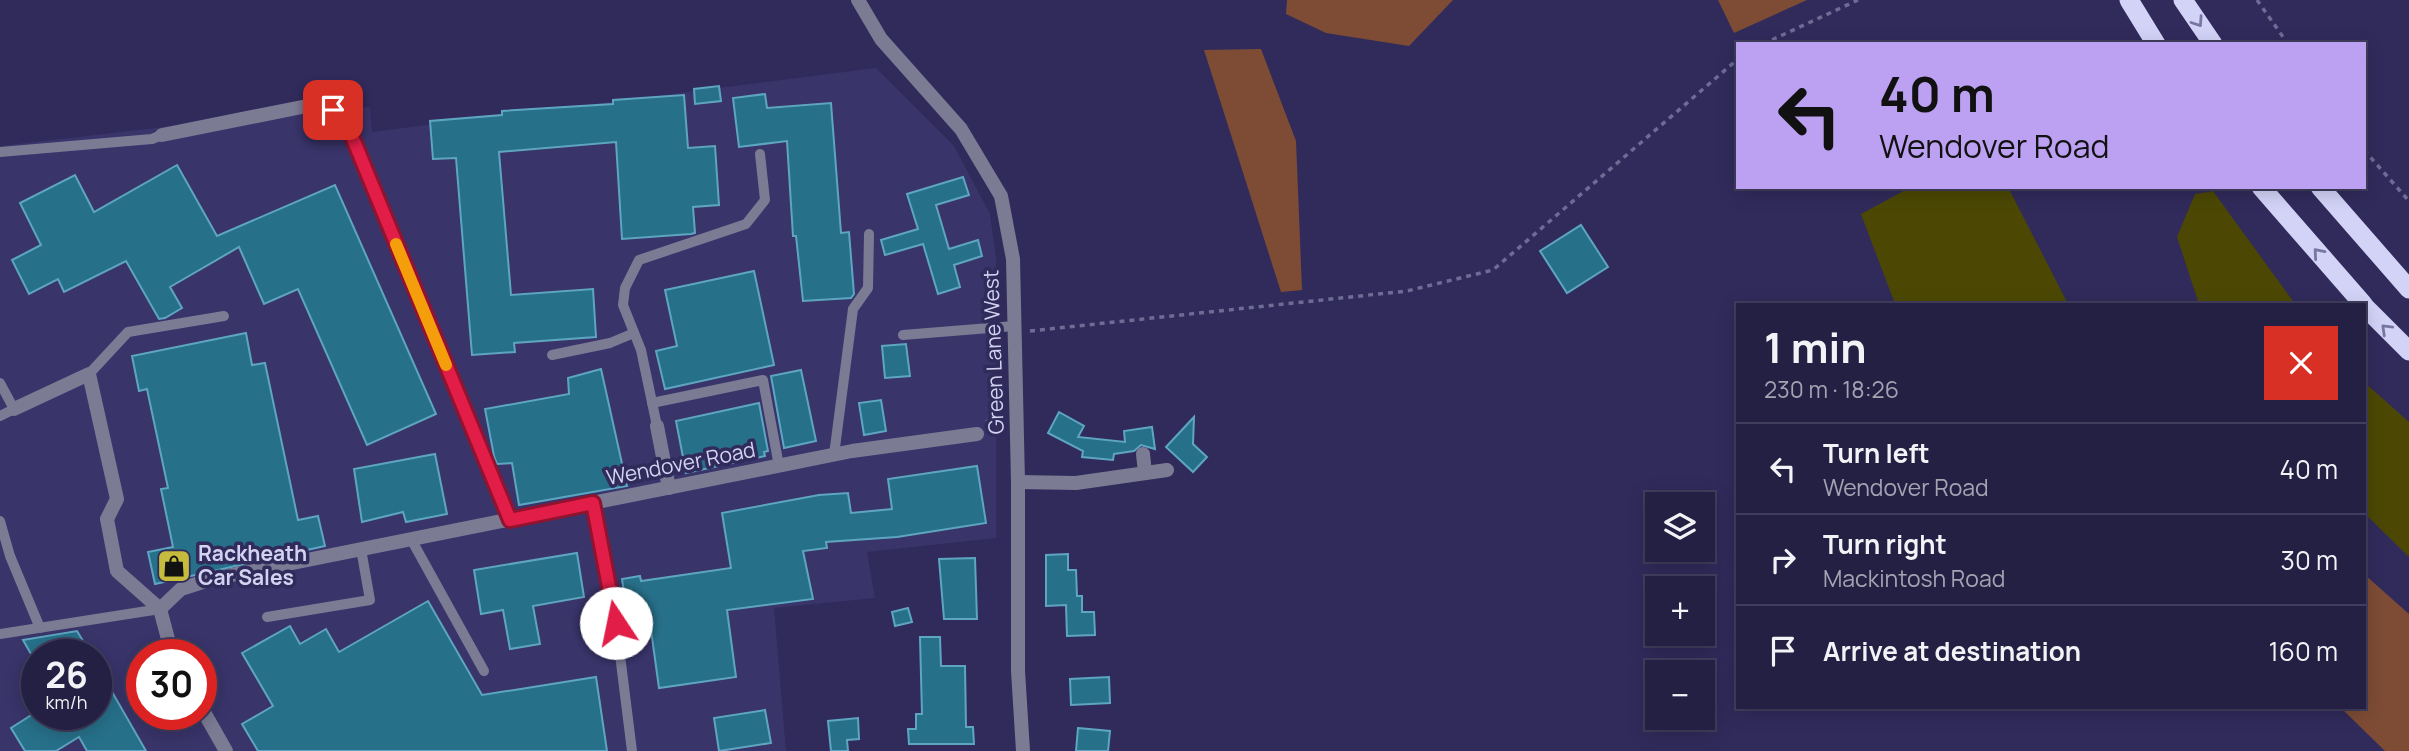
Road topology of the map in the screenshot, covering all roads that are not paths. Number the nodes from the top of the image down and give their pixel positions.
1 (858, 0) edge
2 (2129, 0) edge
3 (2183, 0) edge
4 (2155, 42) edge
5 (2212, 42) edge
6 (162, 135) joint
7 (0, 152) edge
8 (760, 154) dead end
9 (2263, 189) edge
10 (2322, 189) edge
11 (869, 234) dead end
12 (2409, 289) edge
13 (2362, 303) edge
14 (2366, 307) edge
15 (224, 317) dead end
16 (1014, 329) junction
17 (634, 333) junction
18 (903, 335) dead end
19 (2409, 351) edge
20 (552, 355) dead end
21 (89, 374) junction
22 (0, 383) edge
23 (652, 403) junction
24 (14, 409) junction
25 (0, 416) edge
26 (657, 426) joint
27 (977, 434) road end
28 (1143, 454) dead end
29 (834, 455) junction
30 (779, 466) junction
31 (1167, 470) dead end
32 (1145, 473) junction
33 (1018, 482) junction
34 (669, 488) junction
35 (593, 503) junction
36 (510, 520) junction
37 (0, 521) edge
38 (411, 540) junction
39 (361, 550) junction
40 (160, 610) junction
41 (267, 617) dead end
42 (616, 623) joint
43 (40, 628) junction
44 (0, 634) edge
45 (168, 639) edge
46 (484, 671) dead end
47 (214, 730) edge
48 (226, 751) edge
49 (632, 751) edge
50 (1023, 751) edge

1 - 16 street, Green Lane West
2 - 4 highway
3 -> 5 highway
6 - 7 lane
6 - 36 street
8 - 17 lane
13 -> 9 highway
10 - 12 highway
11 - 29 lane
19 -> 14 highway
15 - 21 lane
16 - 18 lane
16 - 33 street, Green Lane West
17 - 20 lane
17 - 23 lane
21 - 24 street
21 - 40 street
22 - 24 lane
23 - 26 lane
23 - 30 lane
24 - 25 lane
26 - 34 street
27 - 29 street, Wendover Road
28 - 32 street
29 - 30 street, Wendover Road
30 - 34 street, Wendover Road
31 - 32 street
32 - 33 street
33 - 50 street, Green Lane West
34 - 35 street, Wendover Road
35 - 36 street, Wendover Road
35 - 42 street
36 - 38 street, Wendover Road
37 - 43 lane
38 - 39 street, Wendover Road
38 - 46 lane
39 - 40 street, Wendover Road
39 - 41 lane
40 - 43 lane
40 - 45 street
42 - 49 lane
43 - 44 lane
47 - 48 street

